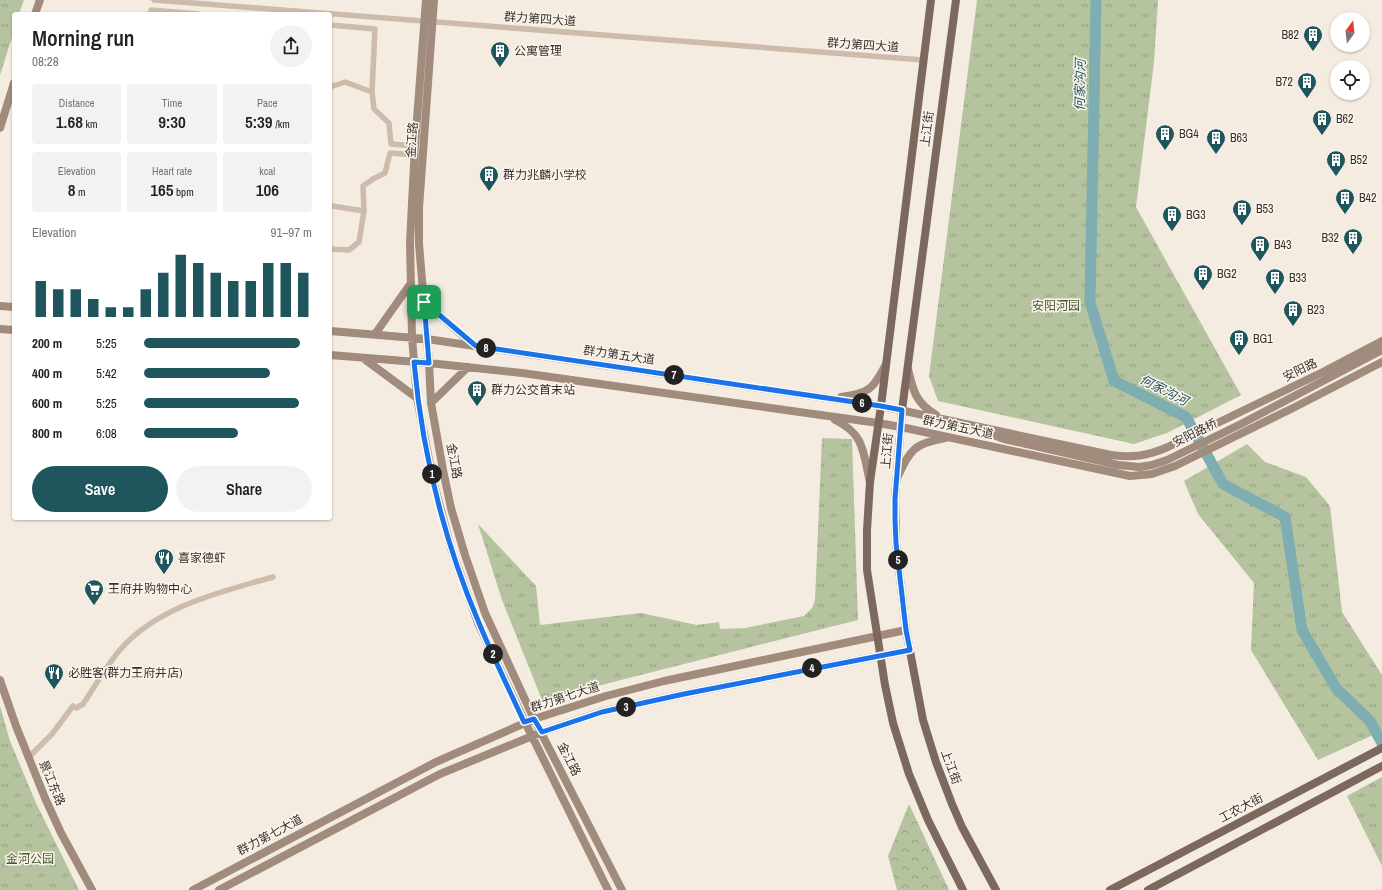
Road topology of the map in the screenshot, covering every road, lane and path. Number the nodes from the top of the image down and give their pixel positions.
1 (40, 0) edge
2 (154, 0) edge
3 (426, 0) edge
4 (434, 0) edge
5 (931, 0) edge
6 (956, 0) edge
7 (36, 12) edge
8 (150, 12) edge
9 (175, 12) edge
10 (303, 12) edge
11 (332, 14) edge
12 (428, 22) junction
13 (332, 25) edge
14 (923, 60) junction
15 (332, 86) edge
16 (12, 89) edge
17 (372, 92) junction
18 (0, 128) edge
19 (415, 146) junction
20 (415, 155) junction
21 (332, 206) edge
22 (364, 211) junction
23 (332, 249) edge
24 (411, 283) junction
25 (424, 302) junction
26 (0, 306) edge
27 (12, 307) edge
28 (0, 329) edge
29 (12, 330) edge
30 (332, 331) edge
31 (375, 334) junction
32 (412, 337) junction
33 (427, 339) junction
34 (1382, 341) edge
35 (476, 346) junction
36 (1382, 350) edge
37 (332, 355) edge
38 (362, 358) junction
39 (414, 362) junction
40 (1382, 362) edge
41 (429, 363) junction
42 (886, 363) junction
43 (468, 367) junction
44 (908, 368) junction
45 (417, 398) junction
46 (831, 398) junction
47 (431, 403) junction
48 (881, 406) junction
49 (902, 410) junction
50 (825, 416) junction
51 (942, 419) junction
52 (1226, 419) joint
53 (878, 423) junction
54 (967, 424) junction
55 (901, 427) junction
56 (947, 437) junction
57 (896, 480) junction
58 (870, 482) junction
59 (273, 577) dead end
60 (906, 630) junction
61 (877, 636) junction
62 (910, 650) junction
63 (880, 655) junction
64 (0, 680) edge
65 (534, 719) junction
66 (524, 722) junction
67 (542, 732) junction
68 (532, 736) junction
69 (1382, 748) edge
70 (28, 758) junction
71 (1382, 766) edge
72 (92, 890) edge
73 (193, 890) edge
74 (219, 890) edge
75 (608, 890) edge
76 (622, 890) edge
77 (963, 890) edge
78 (996, 890) edge
79 (1110, 890) edge
80 (1148, 890) edge

1 - 7 main road
2 - 10 street, 群力第四大道
3 - 12 main road, 金江路
4 - 12 main road, 金江路
5 - 14 main road, 上江街
6 - 44 main road, 上江街
8 - 9 street
11 - 12 street, 群力第四大道
12 - 14 street, 群力第四大道
12 - 19 main road, 金江路
12 - 25 main road, 金江路
13 - 17 street
14 - 42 main road, 上江街
15 - 17 street
16 - 18 main road
17 - 19 street
19 - 20 main road, 金江路
20 - 22 street
20 - 24 main road, 金江路
21 - 22 street
22 - 23 street
24 - 31 main road
24 - 32 main road, 金江路
25 - 33 main road, 金江路
25 - 35 main road
26 - 27 main road
28 - 29 main road
30 - 31 main road, 群力第五大道
31 - 32 main road, 群力第五大道
32 - 33 main road, 群力第五大道
32 - 39 main road, 金江路
33 - 35 main road, 群力第五大道
33 - 41 main road, 金江路
34 - 52 main road, 安阳路
35 - 46 main road, 群力第五大道
36 - 54 main road, 安阳路桥
37 - 38 main road, 群力第五大道
38 - 39 main road, 群力第五大道
38 - 45 main road
39 - 41 main road, 群力第五大道
39 - 45 main road, 金江路
40 - 56 main road, 群力第五大道
41 - 43 main road, 群力第五大道
41 - 47 main road, 金江路
42 - 46 main road
42 - 48 main road, 上江街
43 - 47 main road
43 - 50 main road, 群力第五大道
44 - 49 main road, 上江街
44 - 51 main road
45 - 66 main road, 金江路
46 - 48 main road, 群力第五大道
47 - 65 main road, 金江路
48 - 49 main road, 群力第五大道
48 - 53 main road, 上江街
49 - 51 main road, 群力第五大道
49 - 55 main road, 上江街
50 - 53 main road, 群力第五大道
50 - 58 main road
51 - 54 main road, 群力第五大道
52 - 54 main road, 群力第五大道
53 - 55 main road, 群力第五大道
53 - 58 main road, 上江街
55 - 56 main road, 群力第五大道
55 - 57 main road, 上江街
56 - 57 main road
57 - 60 main road, 上江街
58 - 61 main road, 上江街
59 - 70 street
60 - 61 main road, 群力第七大道
60 - 62 main road, 上江街
61 - 63 main road, 上江街
61 - 65 main road, 群力第七大道
62 - 63 main road, 群力第七大道
62 - 78 main road, 上江街
63 - 67 main road, 群力第七大道
63 - 77 main road, 上江街
64 - 70 main road, 景江东路
65 - 66 main road, 群力第七大道
65 - 67 main road, 金江路
66 - 68 main road, 金江路
66 - 73 main road, 群力第七大道
67 - 68 main road, 群力第七大道
67 - 76 main road, 金江路
68 - 74 main road, 群力第七大道
68 - 75 main road, 金江路
69 - 79 main road, 工农大街
70 - 72 main road, 景江东路
71 - 80 main road

